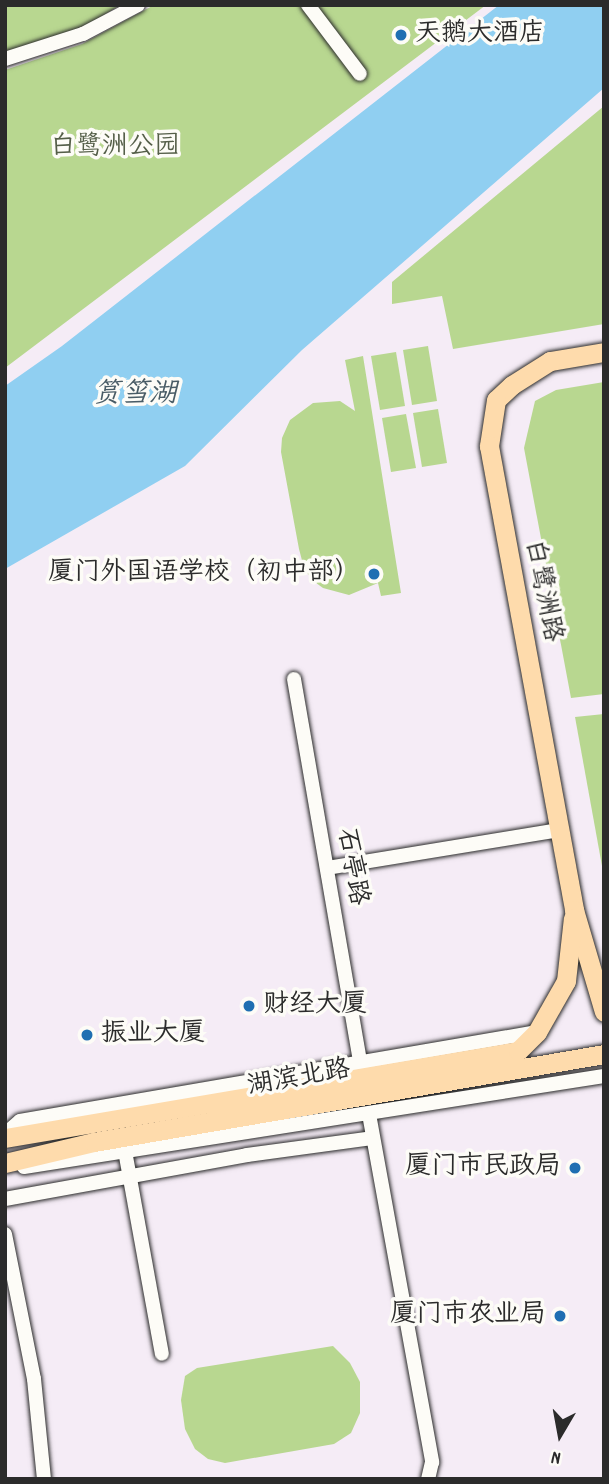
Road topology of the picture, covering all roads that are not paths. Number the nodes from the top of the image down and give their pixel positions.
1 (138, 5) edge
2 (308, 5) edge
3 (5, 59) edge
4 (360, 74) dead end
5 (604, 352) edge
6 (295, 679) dead end
7 (560, 830) junction
8 (327, 868) junction
9 (574, 910) junction
10 (604, 1012) edge
11 (537, 1032) junction
12 (518, 1051) joint
13 (604, 1054) edge
14 (360, 1062) junction
15 (604, 1076) edge
16 (369, 1114) junction
17 (5, 1136) edge
18 (372, 1138) junction
19 (125, 1151) junction
20 (5, 1163) edge
21 (5, 1170) edge
22 (130, 1177) junction
23 (5, 1199) edge
24 (5, 1234) edge
25 (162, 1354) dead end
26 (44, 1479) edge
27 (428, 1479) edge

1 - 3 street
2 - 4 street
5 - 7 main road, 白鹭洲路
6 - 8 street, 石亭路
7 - 8 street
7 - 9 main road, 白鹭洲路
8 - 14 street, 石亭路
9 - 10 main road, 白鹭洲路
9 - 11 main road, 白鹭洲路
11 - 12 main road, 白鹭洲路
11 - 14 street
12 - 17 main road, 湖滨北路
13 - 20 main road, 湖滨北路
14 - 17 street
15 - 16 street
16 - 18 street
16 - 19 street
18 - 22 street
18 - 27 street
19 - 21 street
19 - 22 street
22 - 23 street
22 - 25 street
24 - 26 street

